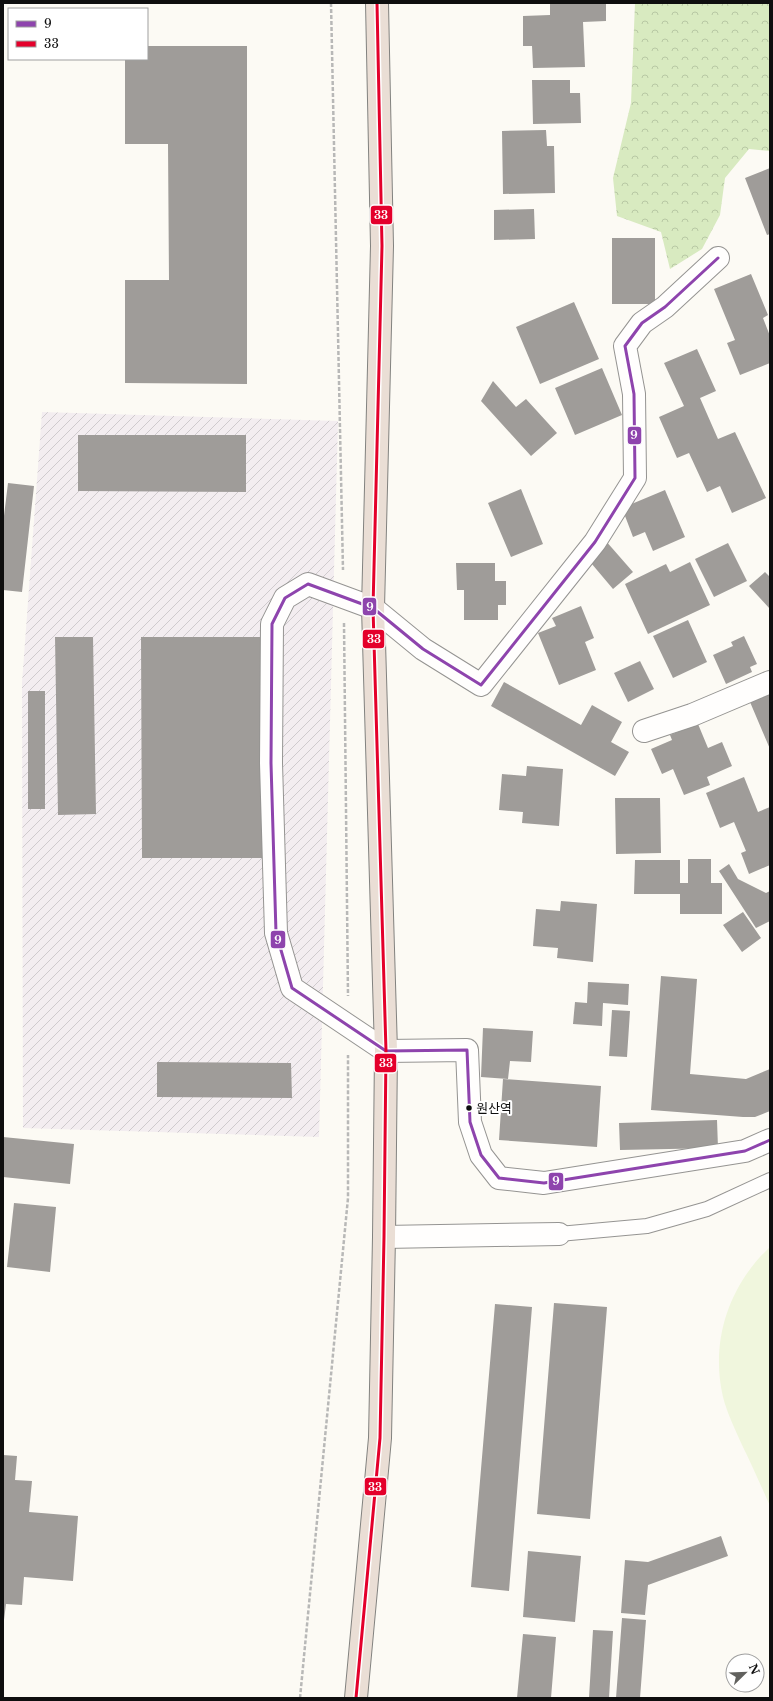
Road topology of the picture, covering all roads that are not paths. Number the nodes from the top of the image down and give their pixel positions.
1 (377, 3) edge
2 (718, 258) dead end
3 (373, 608) junction
4 (770, 682) edge
5 (644, 731) dead end
6 (386, 1052) junction
7 (770, 1140) edge
8 (770, 1180) edge
9 (559, 1234) joint
10 (384, 1238) junction
11 (356, 1698) edge

1 - 3 highway
2 - 3 street
3 - 6 highway
3 - 6 street
4 - 5 street
6 - 7 street
6 - 10 highway
8 - 9 lane
9 - 10 street
10 - 11 highway

